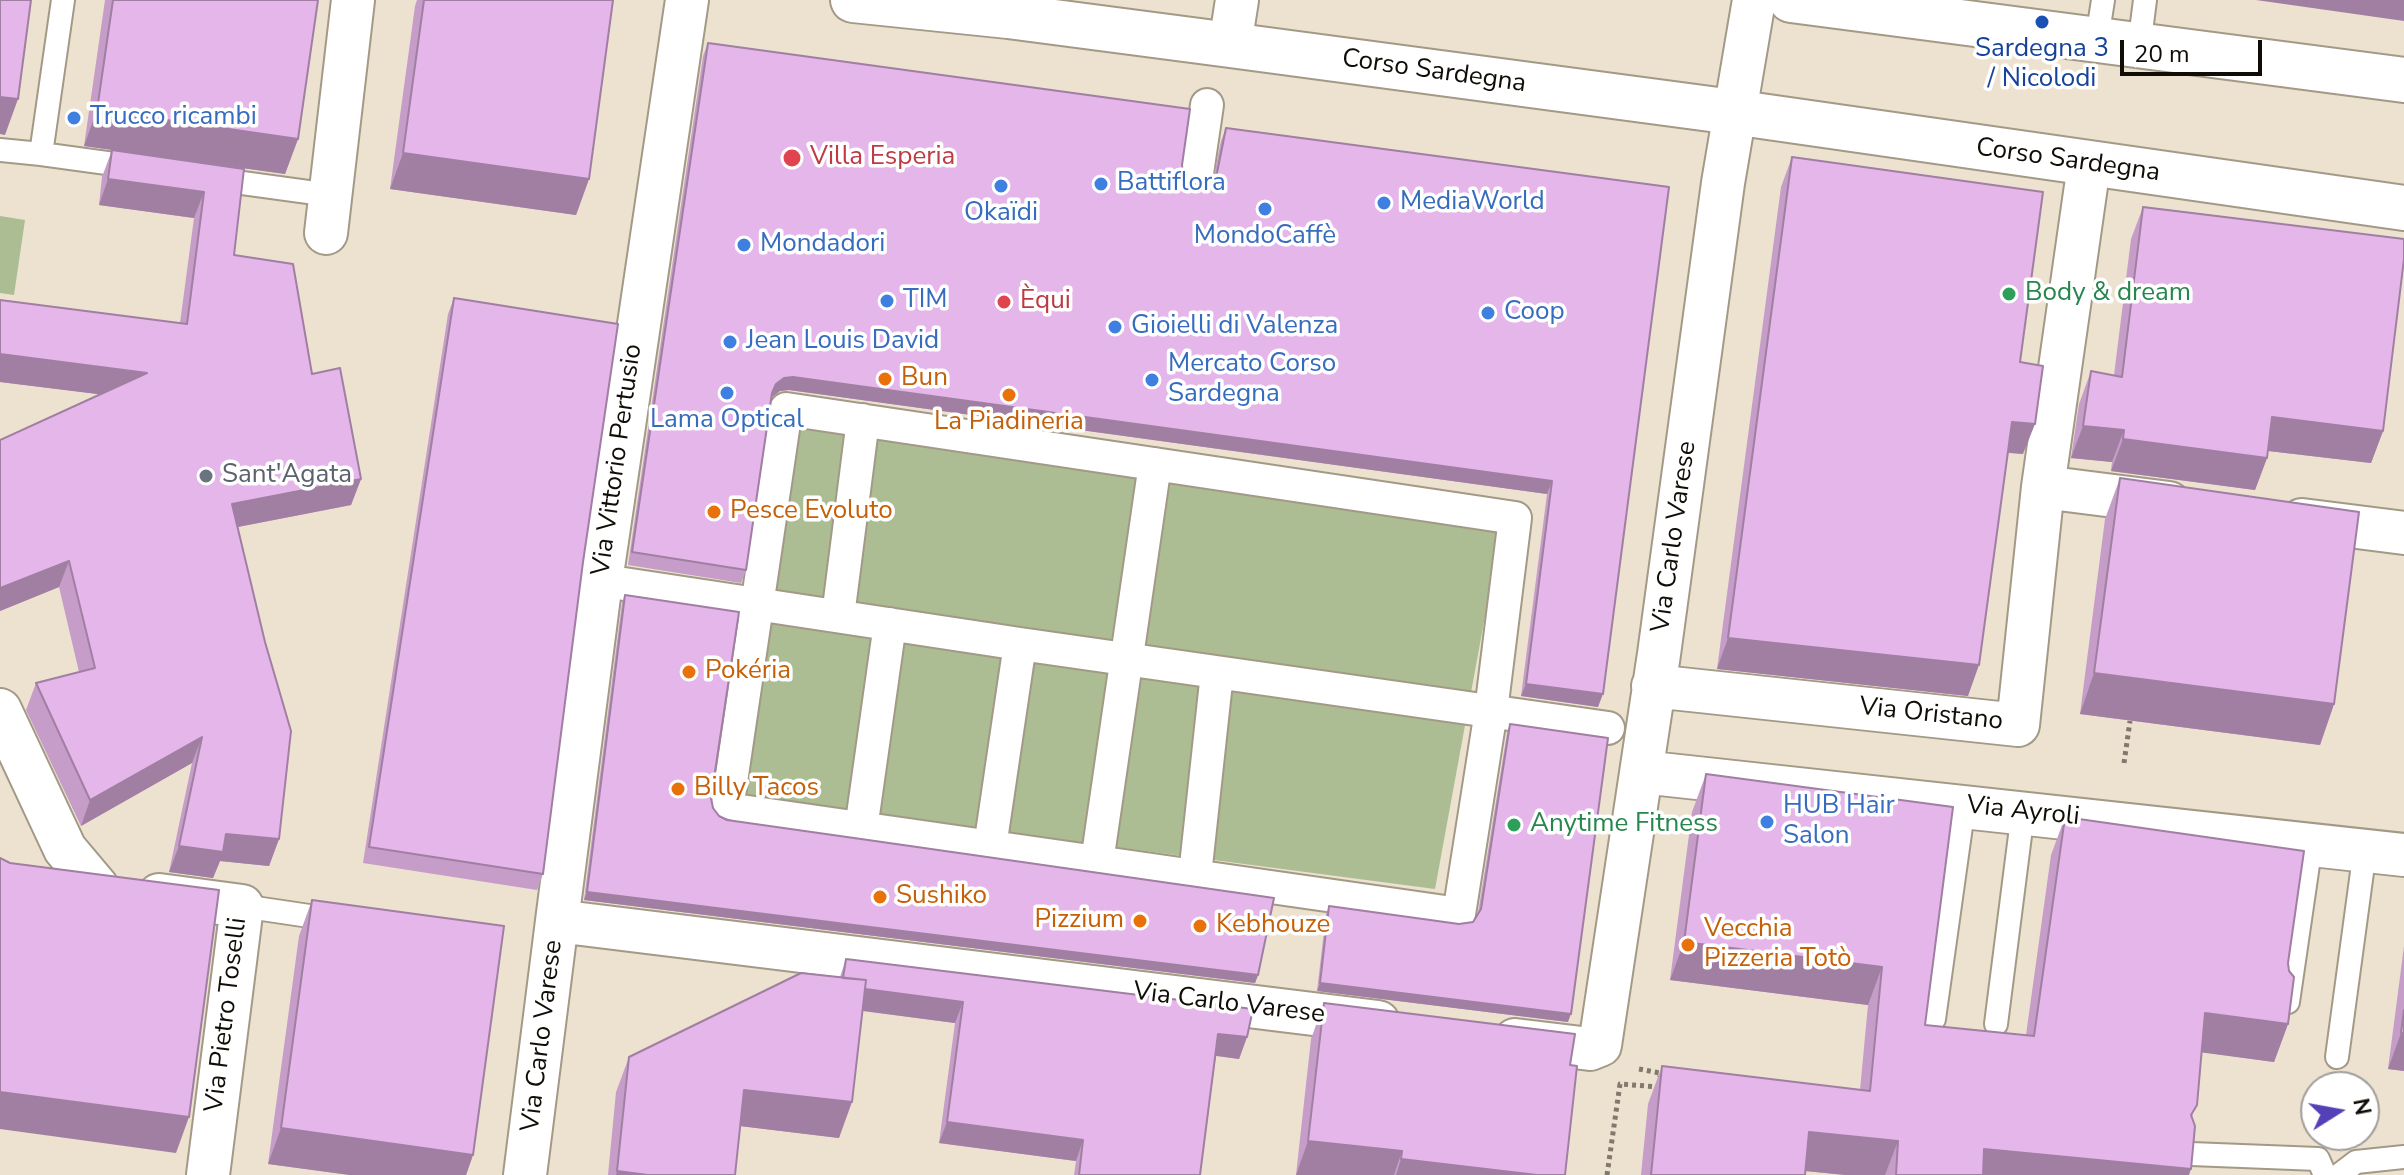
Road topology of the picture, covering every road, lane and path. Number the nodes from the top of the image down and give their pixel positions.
1 (63, 0) edge
2 (353, 0) edge
3 (687, 0) edge
4 (853, 0) edge
5 (1237, 0) edge
6 (1754, 0) edge
7 (1791, 0) edge
8 (2145, 0) edge
9 (2113, 28) edge
10 (1230, 45) junction
11 (2404, 80) edge
12 (1207, 105) dead end
13 (1733, 112) junction
14 (0, 150) edge
15 (41, 154) junction
16 (2089, 165) junction
17 (163, 171) edge
18 (193, 176) edge
19 (1196, 180) dead end
20 (2404, 208) edge
21 (328, 214) joint
22 (863, 420) junction
23 (1155, 464) junction
24 (2043, 487) junction
25 (2200, 507) edge
26 (2263, 515) edge
27 (2404, 533) edge
28 (624, 584) dead end
29 (758, 603) junction
30 (838, 616) junction
31 (890, 624) junction
32 (1020, 644) junction
33 (1127, 659) junction
34 (1217, 673) junction
35 (1653, 686) junction
36 (0, 710) edge
37 (1491, 711) junction
38 (2130, 721) edge
39 (1608, 728) dead end
40 (2124, 760) dead end
41 (1642, 772) junction
42 (1964, 805) junction
43 (2023, 812) junction
44 (861, 829) junction
45 (2311, 844) junction
46 (990, 847) junction
47 (2384, 852) edge
48 (1097, 862) junction
49 (1195, 875) junction
50 (42, 880) edge
51 (97, 887) junction
52 (242, 906) junction
53 (557, 921) junction
54 (362, 924) edge
55 (2288, 1003) edge
56 (1934, 1019) edge
57 (1996, 1024) dead end
58 (1416, 1027) edge
59 (1479, 1035) edge
60 (2337, 1057) dead end
61 (1635, 1069) dead end
62 (2191, 1154) edge
63 (2404, 1157) edge
64 (208, 1175) edge
65 (525, 1175) edge
66 (1607, 1175) edge
67 (2325, 1175) edge
68 (2339, 1175) edge

1 - 15 lane
2 - 21 street
3 - 53 street, Via Vittorio Pertusio
4 - 10 main road, Corso Sardegna
5 - 10 street
6 - 13 street
7 - 9 main road
8 - 9 lane
9 - 11 main road
10 - 13 main road, Corso Sardegna
12 - 19 street
13 - 16 main road, Corso Sardegna
13 - 35 street, Via Carlo Varese
14 - 15 lane
15 - 17 lane
16 - 20 main road, Corso Sardegna
16 - 24 street, Via Oristano
18 - 21 lane
22 - 23 street
22 - 29 street
22 - 30 street
23 - 33 street
23 - 37 street
24 - 25 street
24 - 35 street, Via Oristano
26 - 27 street
28 - 29 street
29 - 30 street
29 - 44 street
30 - 31 street
31 - 32 street
31 - 44 street
32 - 33 street
32 - 46 street
33 - 34 street
33 - 48 street
34 - 37 street
34 - 49 street
35 - 41 street, Via Carlo Varese
36 - 51 street
37 - 39 street
37 - 49 street
38 - 40 path
41 - 42 street, Via Ayroli
41 - 59 street, Via Carlo Varese
42 - 43 street, Via Ayroli
42 - 56 lane
43 - 45 street, Via Ayroli
43 - 57 lane
44 - 46 street
45 - 47 street, Via Ayroli
45 - 55 lane
46 - 48 street
47 - 60 lane
48 - 49 street
50 - 51 street, Via Pietro Toselli
51 - 52 street, Via Pietro Toselli
52 - 54 lane
52 - 64 street, Via Pietro Toselli
53 - 58 street, Via Carlo Varese
53 - 65 street, Via Carlo Varese
61 - 66 path
62 - 67 lane
63 - 68 lane

